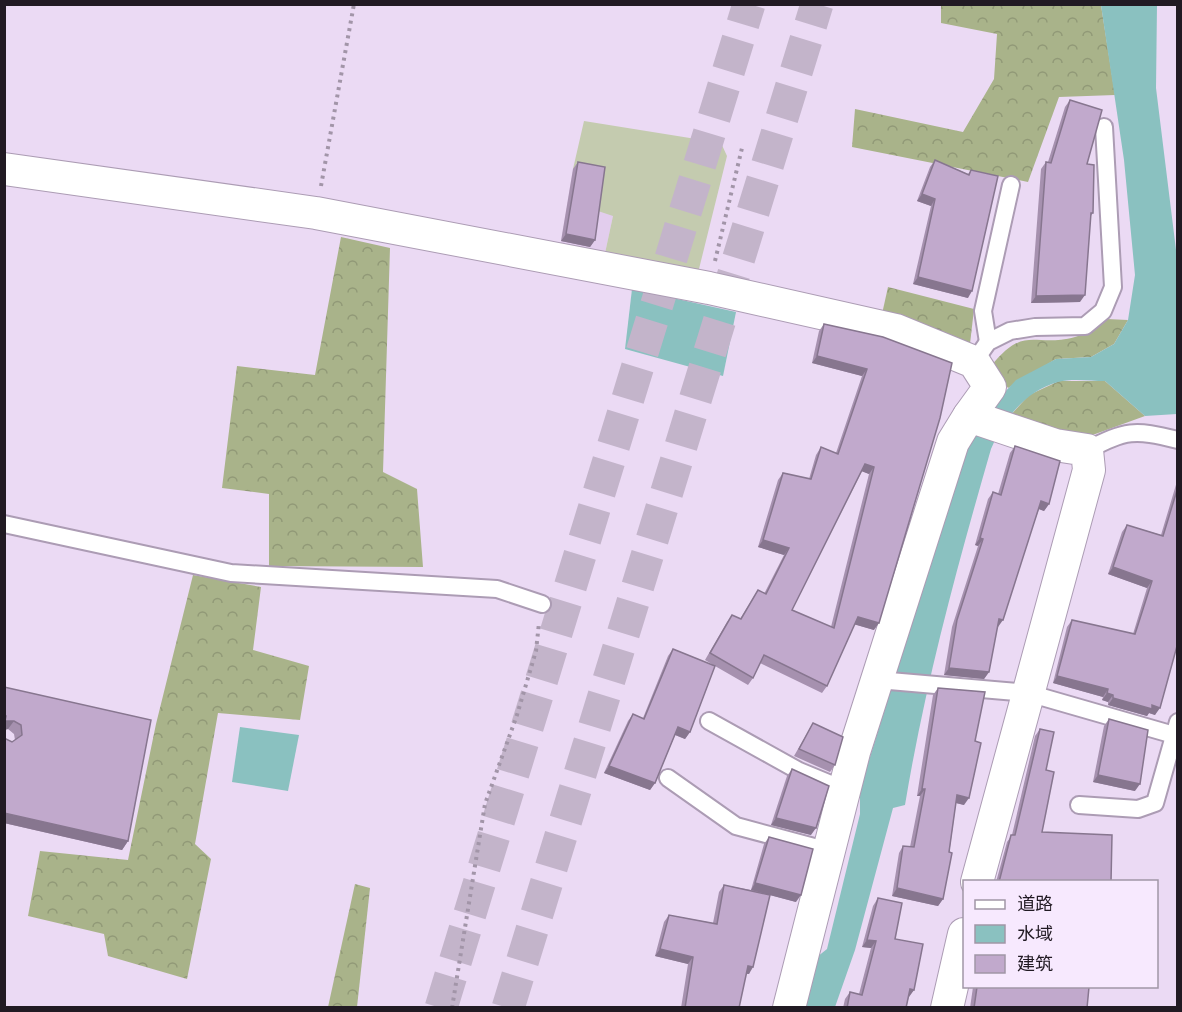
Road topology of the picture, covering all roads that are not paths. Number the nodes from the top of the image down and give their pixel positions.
1 (1104, 127) dead end
2 (4, 169) edge
3 (1011, 185) dead end
4 (981, 352) junction
5 (971, 417) junction
6 (1178, 440) edge
7 (1087, 450) junction
8 (4, 524) edge
9 (542, 604) road end
10 (882, 680) junction
11 (1028, 693) junction
12 (709, 721) dead end
13 (1176, 728) edge
14 (668, 778) dead end
15 (845, 790) junction
16 (1079, 806) dead end
17 (829, 851) junction
18 (978, 880) edge
19 (963, 947) edge
20 (789, 1008) edge
21 (947, 1008) edge

1 - 4 lane
2 - 4 street
3 - 4 lane
4 - 5 street
5 - 7 street
5 - 10 street
6 - 7 lane
7 - 11 street
8 - 9 lane
10 - 11 lane
10 - 15 street
11 - 13 lane
11 - 18 street
12 - 15 lane
13 - 16 lane
14 - 17 lane
15 - 17 street
17 - 20 street
19 - 21 street

